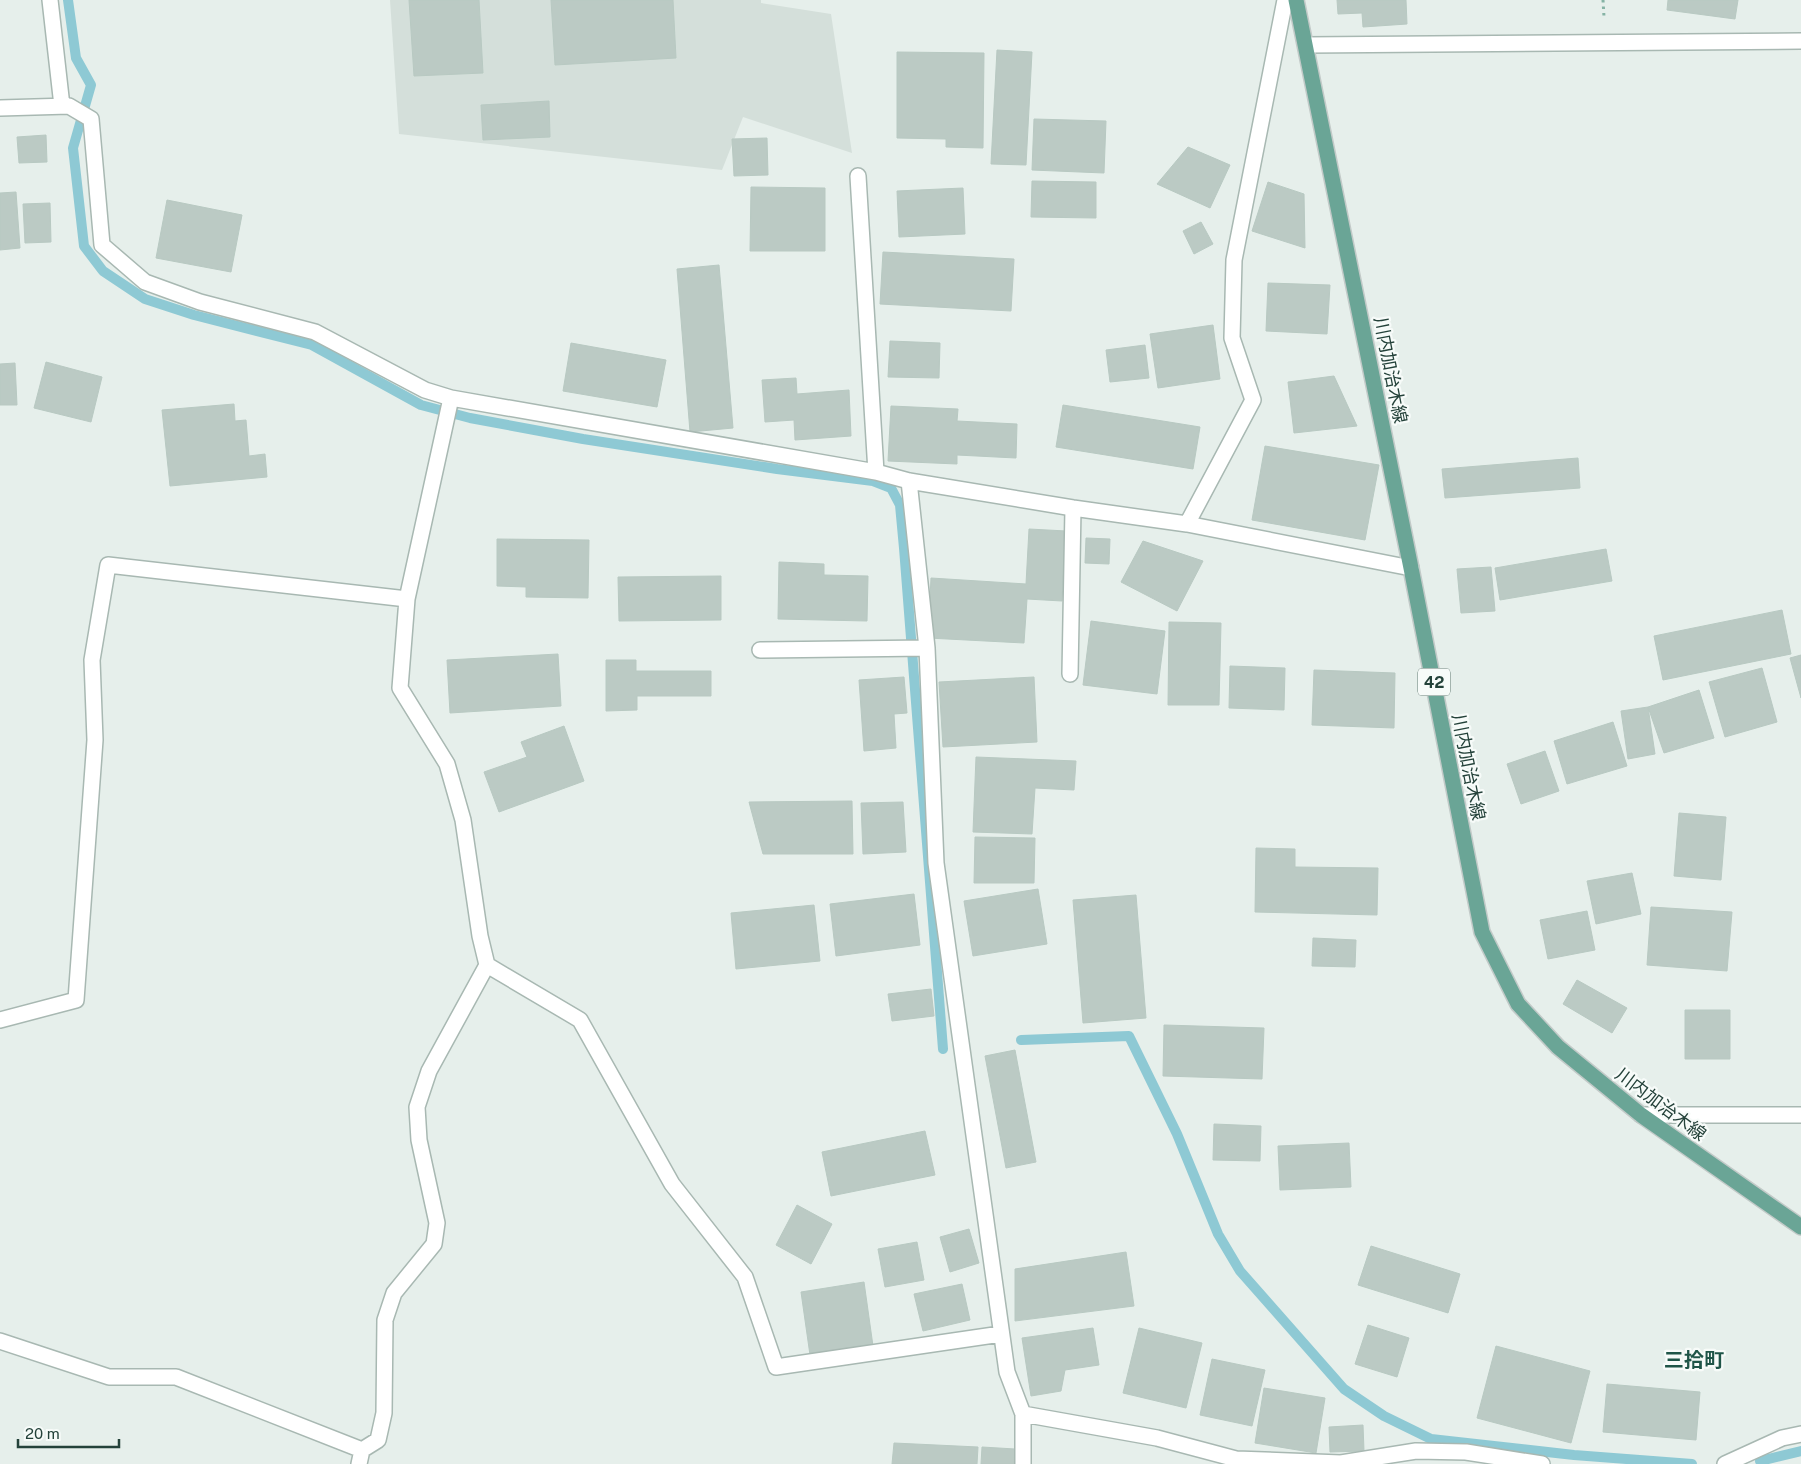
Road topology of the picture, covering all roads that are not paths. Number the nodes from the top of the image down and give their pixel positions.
1 (50, 0) edge
2 (1286, 0) edge
3 (1296, 0) edge
4 (1801, 41) edge
5 (1307, 44) junction
6 (66, 106) junction
7 (0, 108) edge
8 (858, 176) dead end
9 (451, 403) junction
10 (876, 472) junction
11 (910, 481) junction
12 (1073, 508) junction
13 (1187, 524) junction
14 (1412, 568) junction
15 (407, 599) junction
16 (925, 649) junction
17 (760, 650) dead end
18 (1070, 674) dead end
19 (487, 965) junction
20 (0, 1020) edge
21 (1801, 1114) edge
22 (1641, 1115) junction
23 (1801, 1227) edge
24 (1001, 1334) junction
25 (0, 1341) edge
26 (1023, 1414) junction
27 (1801, 1434) edge
28 (361, 1457) edge
29 (1023, 1464) edge
30 (1542, 1464) edge
31 (1724, 1464) edge

1 - 6 street
2 - 13 street
3 - 5 main road, 川内加治木線 / 42
4 - 5 street
5 - 14 main road, 川内加治木線 / 42
6 - 7 street
6 - 9 street
8 - 10 street
9 - 10 street
9 - 15 street
10 - 11 street
11 - 12 street
11 - 16 street
12 - 13 street
12 - 18 street
13 - 14 street
14 - 22 main road, 川内加治木線 / 42
15 - 19 street
15 - 20 street
16 - 17 street
16 - 24 street
19 - 24 street
19 - 28 street
21 - 22 street
22 - 23 main road, 川内加治木線 / 42
24 - 26 street
25 - 28 street
26 - 29 street
26 - 30 street
27 - 31 street

